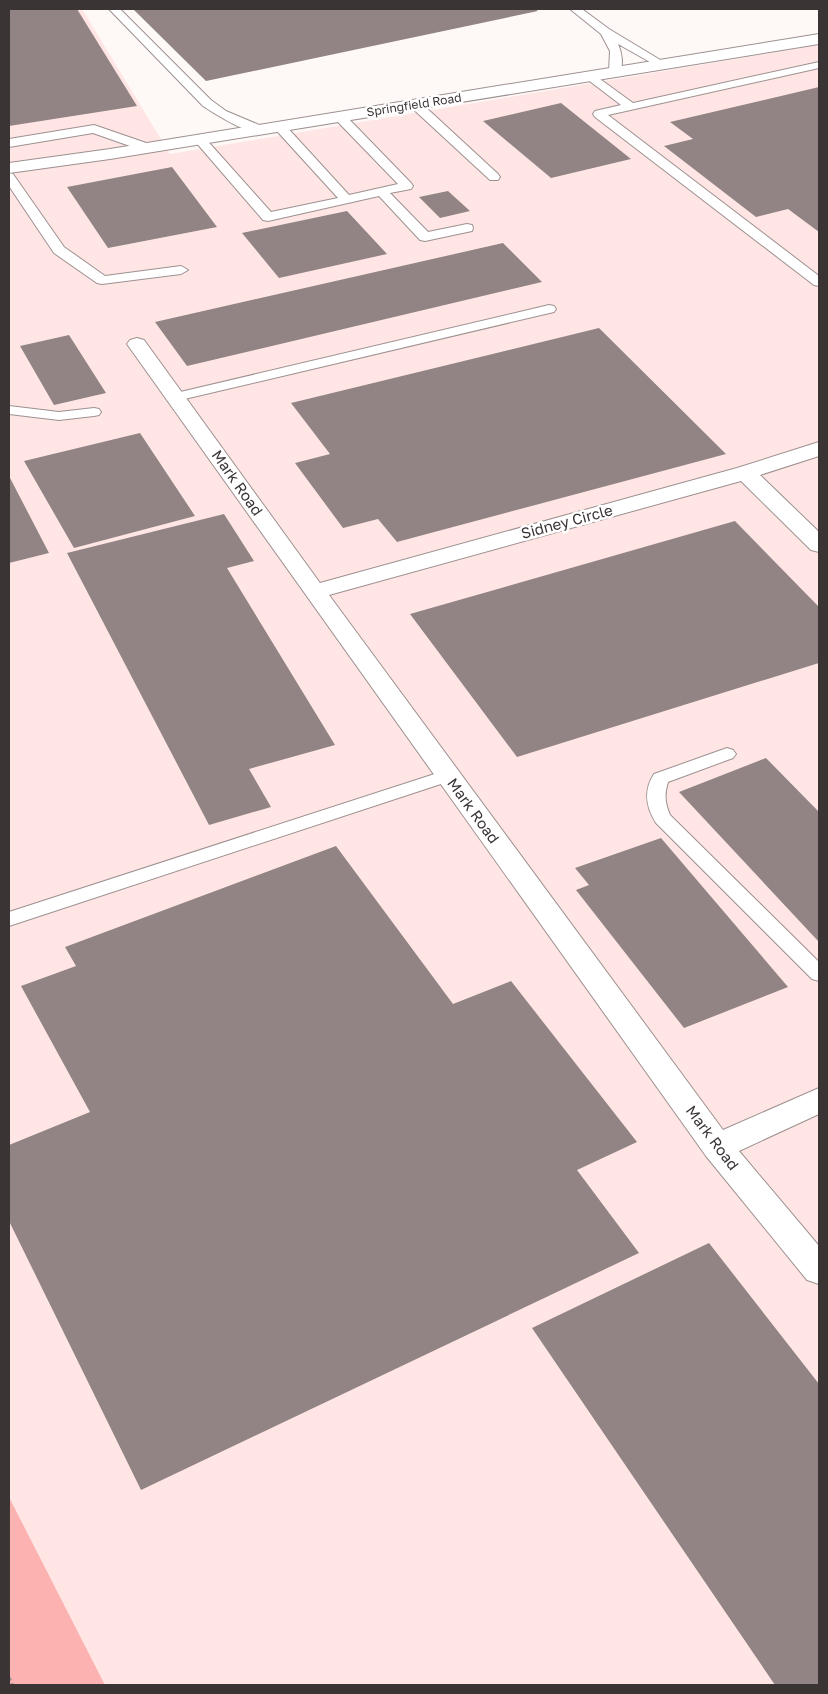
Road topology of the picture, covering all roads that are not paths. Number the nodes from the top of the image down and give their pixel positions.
1 (114, 9) edge
2 (575, 9) edge
3 (605, 31) junction
4 (819, 39) edge
5 (661, 64) junction
6 (819, 64) edge
7 (615, 72) junction
8 (589, 76) junction
9 (416, 105) junction
10 (631, 107) junction
11 (340, 117) junction
12 (280, 127) junction
13 (260, 130) junction
14 (200, 140) junction
15 (9, 143) edge
16 (148, 148) junction
17 (9, 168) edge
18 (494, 177) dead end
19 (9, 178) edge
20 (382, 192) junction
21 (347, 200) junction
22 (467, 228) dead end
23 (181, 270) dead end
24 (819, 282) edge
25 (549, 309) dead end
26 (137, 344) dead end
27 (176, 397) junction
28 (9, 410) edge
29 (94, 412) dead end
30 (819, 449) edge
31 (745, 473) junction
32 (819, 545) edge
33 (314, 592) junction
34 (727, 754) dead end
35 (448, 776) junction
36 (9, 919) edge
37 (819, 974) edge
38 (819, 1100) edge
39 (717, 1147) junction
40 (819, 1270) edge

1 - 13 lane
2 - 3 lane
3 - 5 lane
3 - 7 lane
4 - 5 street, Springfield Road
5 - 7 street, Springfield Road
6 - 10 lane
7 - 8 street, Springfield Road
8 - 9 street, Springfield Road
8 - 10 lane
9 - 11 street, Springfield Road
9 - 18 lane
10 - 24 lane
11 - 12 street, Springfield Road
11 - 20 lane
12 - 13 street, Springfield Road
12 - 21 lane
13 - 14 street, Springfield Road
14 - 16 street, Springfield Road
14 - 21 lane
15 - 16 lane
16 - 17 street, Springfield Road
19 - 23 lane
20 - 21 lane
20 - 22 lane
25 - 27 lane
26 - 27 street, Mark Road
27 - 33 street, Mark Road
28 - 29 lane
30 - 31 street, Sidney Circle
31 - 32 street
31 - 33 street, Sidney Circle
33 - 35 street, Mark Road
34 - 37 lane
35 - 36 lane
35 - 39 street, Mark Road
38 - 39 street
39 - 40 street, Mark Road

